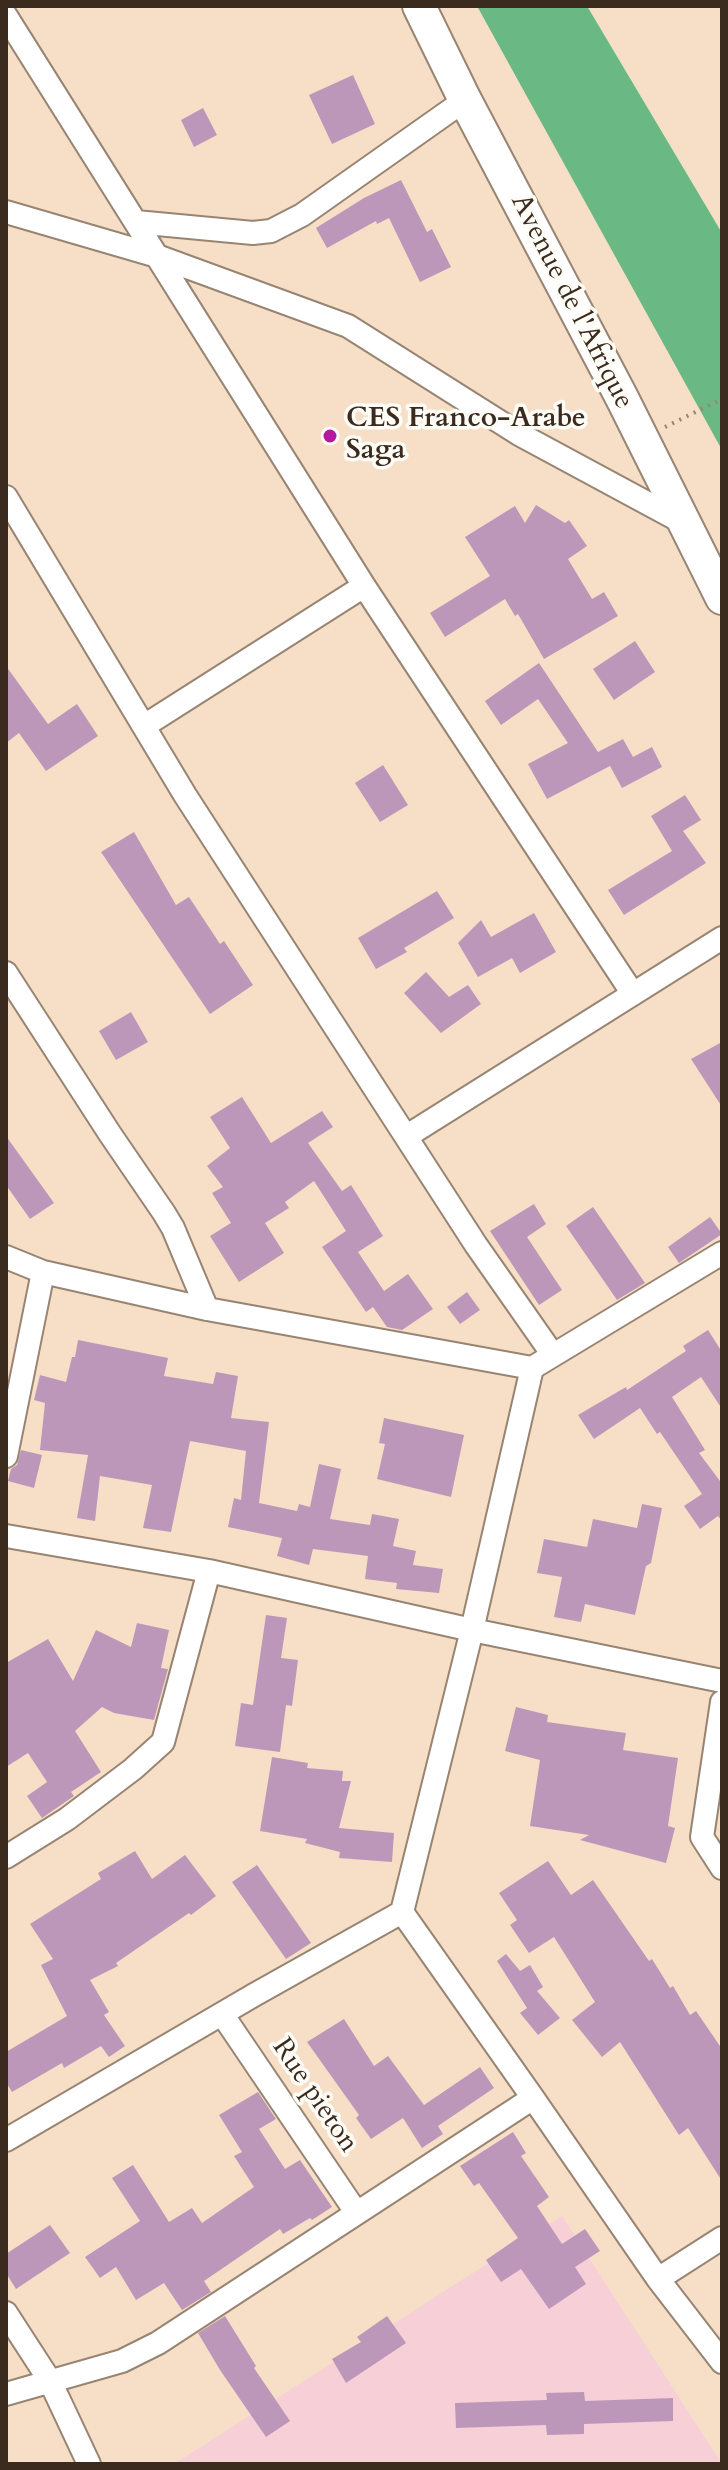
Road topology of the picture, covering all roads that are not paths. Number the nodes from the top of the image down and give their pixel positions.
1 (419, 6) edge
2 (6, 16) edge
3 (465, 100) junction
4 (6, 212) edge
5 (136, 222) junction
6 (157, 256) junction
7 (6, 497) edge
8 (684, 523) junction
9 (364, 586) junction
10 (722, 598) edge
11 (144, 726) junction
12 (722, 938) edge
13 (6, 973) edge
14 (633, 994) junction
15 (407, 1136) junction
16 (722, 1253) edge
17 (6, 1257) edge
18 (43, 1272) junction
19 (207, 1309) junction
20 (553, 1355) junction
21 (532, 1368) junction
22 (6, 1456) edge
23 (6, 1536) edge
24 (209, 1571) junction
25 (472, 1630) junction
26 (722, 1681) edge
27 (722, 1702) edge
28 (6, 1857) edge
29 (722, 1868) edge
30 (402, 1912) junction
31 (222, 2014) junction
32 (533, 2098) junction
33 (6, 2140) edge
34 (356, 2212) junction
35 (722, 2238) edge
36 (658, 2279) junction
37 (6, 2313) edge
38 (722, 2362) edge
39 (50, 2381) junction
40 (6, 2394) edge
41 (89, 2464) edge

1 - 3 main road, Avenue de l'Afrique
2 - 5 street
3 - 5 street
3 - 8 main road, Avenue de l'Afrique
4 - 6 street
5 - 6 street
6 - 8 street
6 - 9 street
7 - 11 street
8 - 10 main road, Avenue de l'Afrique
9 - 11 street
9 - 14 street
11 - 15 street
12 - 14 street
13 - 19 street
14 - 15 street
15 - 20 street
16 - 20 street
17 - 18 street
18 - 19 street
18 - 22 street
19 - 21 street
20 - 21 street
21 - 25 street
23 - 24 street
24 - 25 street
24 - 28 street
25 - 26 street
25 - 30 street
27 - 29 street
30 - 31 street
30 - 32 street
31 - 33 street
31 - 34 street, Rue pieton
32 - 34 street
32 - 36 street
34 - 39 street
35 - 36 street
36 - 38 street
37 - 39 street
39 - 40 street
39 - 41 street

